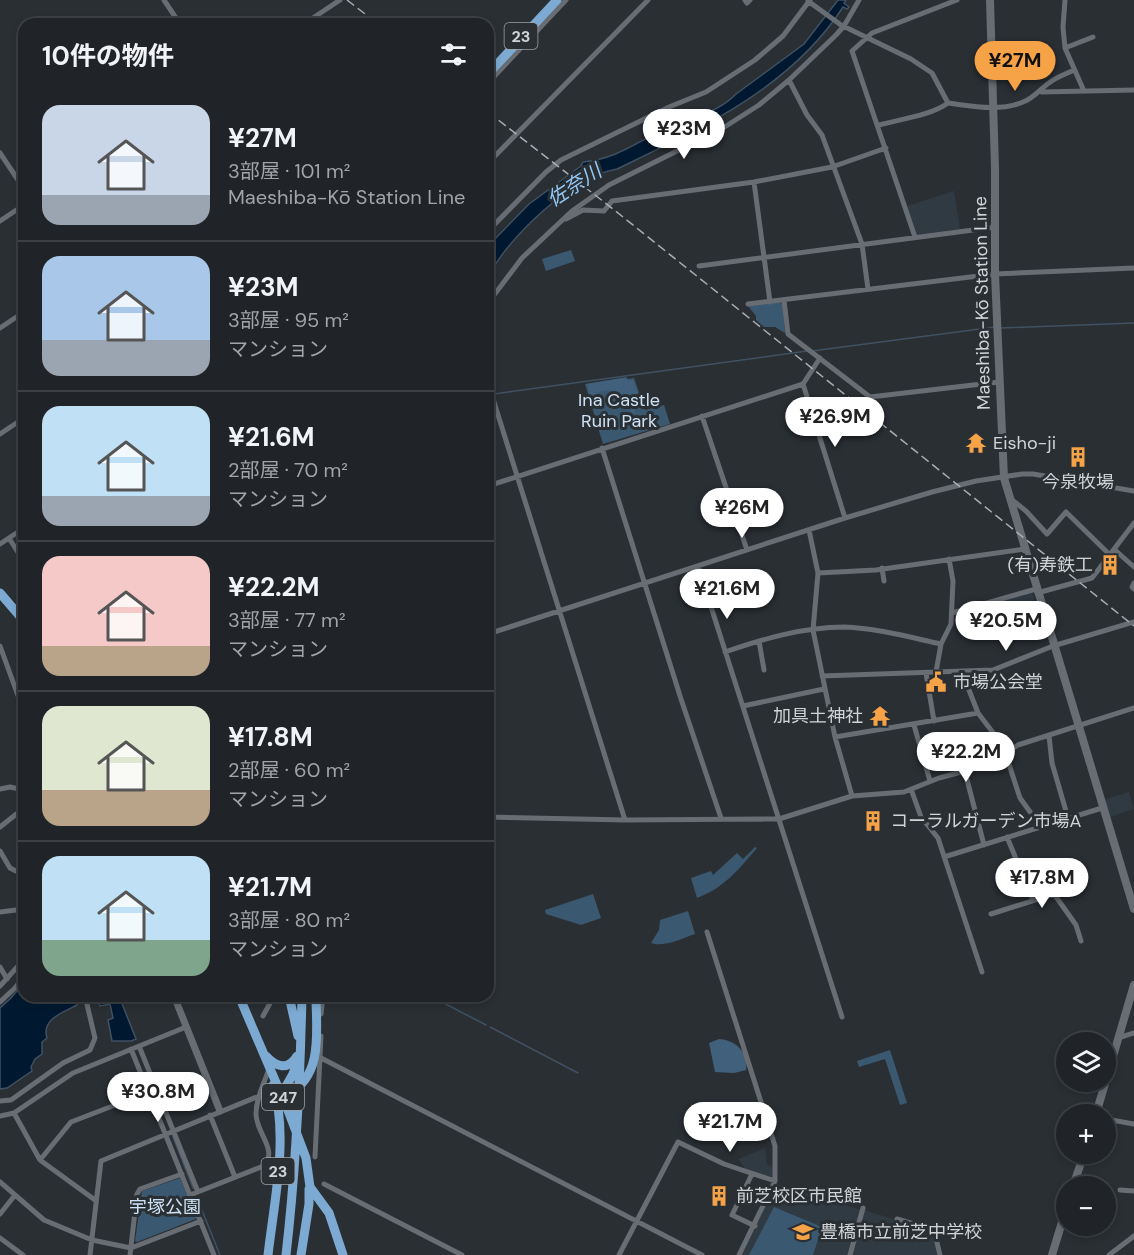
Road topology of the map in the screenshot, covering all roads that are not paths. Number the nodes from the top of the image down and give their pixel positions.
1 (165, 0) edge
2 (340, 0) edge
3 (552, 0) edge
4 (557, 0) edge
5 (566, 0) edge
6 (648, 0) edge
7 (745, 0) edge
8 (750, 0) edge
9 (859, 0) edge
10 (957, 0) edge
11 (990, 0) edge
12 (1065, 0) edge
13 (810, 2) edge
14 (176, 18) edge
15 (313, 18) edge
16 (842, 25) junction
17 (868, 37) junction
18 (1093, 37) dead end
19 (1065, 48) junction
20 (494, 63) edge
21 (494, 68) edge
22 (1074, 70) junction
23 (494, 77) edge
24 (789, 80) junction
25 (1134, 90) edge
26 (1084, 91) junction
27 (1041, 92) junction
28 (948, 103) junction
29 (993, 108) junction
30 (879, 125) junction
31 (886, 148) junction
32 (0, 153) edge
33 (494, 157) edge
34 (832, 167) junction
35 (18, 180) edge
36 (754, 182) junction
37 (18, 209) edge
38 (0, 221) edge
39 (562, 221) junction
40 (494, 225) edge
41 (996, 227) junction
42 (915, 237) junction
43 (862, 244) junction
44 (765, 257) junction
45 (699, 266) dead end
46 (1134, 268) edge
47 (996, 274) junction
48 (868, 289) junction
49 (494, 295) edge
50 (784, 300) junction
51 (770, 302) junction
52 (748, 304) dead end
53 (18, 316) edge
54 (0, 328) edge
55 (820, 358) junction
56 (999, 382) junction
57 (803, 384) junction
58 (494, 403) edge
59 (702, 416) junction
60 (18, 422) edge
61 (0, 434) edge
62 (602, 448) junction
63 (516, 476) junction
64 (1004, 478) junction
65 (494, 484) edge
66 (1134, 491) edge
67 (1008, 496) junction
68 (845, 518) junction
69 (1134, 523) edge
70 (809, 530) junction
71 (18, 532) edge
72 (9, 538) junction
73 (0, 544) edge
74 (1024, 549) junction
75 (747, 550) junction
76 (18, 552) edge
77 (1112, 552) junction
78 (949, 559) junction
79 (698, 566) junction
80 (1134, 567) edge
81 (882, 568) junction
82 (818, 573) junction
83 (884, 581) dead end
84 (645, 583) junction
85 (1134, 583) edge
86 (1134, 589) edge
87 (1037, 591) junction
88 (0, 593) edge
89 (559, 610) junction
90 (952, 613) junction
91 (18, 614) edge
92 (1134, 622) edge
93 (813, 630) junction
94 (494, 632) edge
95 (759, 641) junction
96 (941, 644) junction
97 (0, 646) edge
98 (1053, 646) junction
99 (725, 652) junction
100 (764, 670) dead end
101 (936, 672) junction
102 (962, 672) junction
103 (926, 673) junction
104 (822, 676) junction
105 (824, 689) junction
106 (18, 696) edge
107 (743, 706) junction
108 (1134, 708) edge
109 (978, 713) junction
110 (934, 722) junction
111 (914, 725) junction
112 (1078, 726) junction
113 (1049, 736) junction
114 (835, 737) junction
115 (1006, 752) junction
116 (965, 772) junction
117 (930, 781) junction
118 (0, 789) edge
119 (18, 789) edge
120 (911, 789) junction
121 (852, 796) junction
122 (1102, 808) junction
123 (18, 813) edge
124 (494, 817) edge
125 (721, 818) junction
126 (1068, 818) junction
127 (778, 819) junction
128 (625, 820) junction
129 (0, 827) edge
130 (1041, 827) junction
131 (1007, 837) junction
132 (984, 845) junction
133 (0, 851) edge
134 (944, 857) junction
135 (18, 872) edge
136 (1033, 900) junction
137 (1134, 909) edge
138 (18, 910) edge
139 (0, 912) edge
140 (991, 914) dead end
141 (707, 932) dead end
142 (1081, 941) dead end
143 (18, 963) edge
144 (0, 967) edge
145 (982, 972) dead end
146 (3, 981) edge
147 (18, 984) edge
148 (1134, 985) edge
149 (0, 1002) edge
150 (86, 1002) edge
151 (176, 1002) edge
152 (241, 1002) edge
153 (270, 1002) edge
154 (290, 1002) edge
155 (304, 1002) edge
156 (316, 1002) edge
157 (322, 1002) edge
158 (244, 1010) junction
159 (262, 1016) dead end
160 (842, 1017) dead end
161 (186, 1027) junction
162 (1134, 1033) edge
163 (1118, 1038) junction
164 (139, 1046) junction
165 (299, 1046) junction
166 (132, 1049) junction
167 (264, 1054) junction
168 (321, 1058) junction
169 (268, 1072) junction
170 (305, 1081) junction
171 (277, 1089) junction
172 (149, 1092) junction
173 (259, 1096) junction
174 (0, 1101) edge
175 (1099, 1104) edge
176 (220, 1111) junction
177 (14, 1113) junction
178 (210, 1115) junction
179 (0, 1116) edge
180 (292, 1120) junction
181 (1116, 1121) edge
182 (1134, 1124) edge
183 (173, 1131) junction
184 (165, 1133) junction
185 (315, 1157) dead end
186 (40, 1161) junction
187 (182, 1174) junction
188 (752, 1174) junction
189 (235, 1178) junction
190 (775, 1181) junction
191 (0, 1182) edge
192 (324, 1184) dead end
193 (309, 1187) junction
194 (1120, 1190) dead end
195 (1134, 1191) edge
196 (198, 1192) junction
197 (15, 1195) junction
198 (190, 1195) junction
199 (95, 1200) junction
200 (863, 1208) dead end
201 (0, 1214) edge
202 (897, 1219) dead end
203 (201, 1221) junction
204 (636, 1222) junction
205 (755, 1226) junction
206 (1058, 1236) edge
207 (1134, 1236) edge
208 (0, 1238) edge
209 (92, 1240) junction
210 (131, 1252) edge
211 (22, 1255) edge
212 (90, 1255) edge
213 (214, 1255) edge
214 (268, 1255) edge
215 (288, 1255) edge
216 (301, 1255) edge
217 (343, 1255) edge
218 (462, 1255) edge
219 (619, 1255) edge
220 (702, 1255) edge
221 (739, 1255) edge
222 (850, 1255) edge
223 (940, 1255) edge
224 (1052, 1255) edge
225 (1109, 1255) edge

1 - 14 street
2 - 15 street
3 - 20 highway, 23
4 - 21 highway, 23
5 - 23 street
6 - 33 street
7 - 8 street
9 - 16 street
10 - 17 street
11 - 29 main road, Maeshiba-Kō Station Line
12 - 19 street
13 - 16 street
13 - 40 street
16 - 17 street
16 - 24 street
17 - 28 street
17 - 30 street
18 - 19 street
19 - 22 street
22 - 26 street
22 - 27 street
24 - 34 street
24 - 39 street
25 - 26 street
26 - 27 street
27 - 29 street
28 - 29 street
28 - 30 street
29 - 41 main road, Maeshiba-Kō Station Line
30 - 31 street
31 - 34 street
31 - 42 street
32 - 35 street
34 - 36 street
34 - 43 street
36 - 39 street
36 - 44 street
37 - 38 street
39 - 49 street
41 - 42 street
41 - 47 main road, Maeshiba-Kō Station Line
42 - 43 street
43 - 44 street
43 - 48 street
44 - 45 street
44 - 51 street
46 - 47 street
47 - 48 street
47 - 56 main road, Maeshiba-Kō Station Line
48 - 50 street
50 - 51 street
50 - 55 street
51 - 52 street
53 - 54 street
55 - 56 street
55 - 57 street
56 - 64 main road, Maeshiba-Kō Station Line
57 - 59 street
57 - 68 street
58 - 63 street
59 - 62 street
59 - 75 street
60 - 61 street
62 - 63 street
62 - 84 street
63 - 65 street
63 - 89 street
64 - 66 street
64 - 67 main road, Maeshiba-Kō Station Line
64 - 68 street
67 - 74 main road, Maeshiba-Kō Station Line
67 - 77 street
68 - 70 street
69 - 77 street
70 - 75 street
70 - 82 street
71 - 72 street
72 - 73 street
72 - 76 street
74 - 78 street
74 - 87 main road, Maeshiba-Kō Station Line
75 - 79 street
77 - 80 street
77 - 87 street
78 - 81 street
78 - 90 street
79 - 84 street
79 - 99 street
81 - 82 street
81 - 83 street
82 - 93 street
84 - 89 street
84 - 125 street
85 - 86 street
87 - 90 street
87 - 98 main road, Maeshiba-Kō Station Line
88 - 91 highway
89 - 94 street
89 - 128 street
90 - 96 street
92 - 98 street
93 - 95 street
93 - 96 street
93 - 104 street
95 - 99 street
95 - 100 street
96 - 101 street
97 - 106 street
98 - 102 street
98 - 112 main road, Maeshiba-Kō Station Line
99 - 107 street
101 - 102 street
101 - 103 street
102 - 109 street
103 - 104 street
103 - 110 street
104 - 105 street
105 - 107 street
105 - 114 street
107 - 127 street
108 - 112 street
109 - 110 street
109 - 115 street
110 - 111 street
111 - 114 street
111 - 117 street
112 - 113 street
112 - 122 main road, Maeshiba-Kō Station Line
113 - 115 street
113 - 126 street
114 - 121 street
115 - 116 street
115 - 130 street
116 - 117 street
116 - 132 street
117 - 120 street
118 - 119 street
120 - 121 street
120 - 134 street
121 - 127 street
122 - 126 street
122 - 137 main road, Maeshiba-Kō Station Line
123 - 129 street
124 - 128 street
125 - 127 street
125 - 128 street
126 - 130 street
127 - 160 street
130 - 131 street
131 - 132 street
131 - 136 street
132 - 134 street
133 - 135 street
134 - 145 street
136 - 140 street
136 - 142 street
138 - 139 street
141 - 190 street
143 - 146 street
144 - 146 street
147 - 149 street
148 - 163 main road
150 - 174 street
151 - 161 street
152 - 158 highway, 247
153 - 159 street
154 - 165 highway
155 - 215 highway, 23
156 - 170 highway
157 - 168 street
158 - 167 highway, 247
158 - 169 highway, 247
161 - 164 street
161 - 176 street
162 - 163 street
163 - 175 main road
164 - 166 street
164 - 183 street
165 - 167 highway
165 - 171 highway
166 - 172 street
166 - 177 street
167 - 171 highway, 247
168 - 185 street
168 - 204 street
169 - 171 highway, 247
169 - 173 street
170 - 171 highway
170 - 180 highway
171 - 180 highway, 247
171 - 214 highway, 23
172 - 184 street
172 - 186 street
173 - 176 street
173 - 189 street
176 - 178 street
177 - 179 street
177 - 186 street
178 - 183 street
178 - 189 street
180 - 193 highway, 247
181 - 182 street
183 - 184 street
183 - 196 street
184 - 187 street
184 - 199 street
186 - 199 street
187 - 198 street
187 - 210 street
188 - 190 street
188 - 204 street
188 - 205 street
189 - 196 street
190 - 205 street
191 - 197 street
192 - 218 street
193 - 216 highway, 23
193 - 217 highway
194 - 195 street
196 - 198 street
197 - 201 street
197 - 209 street
198 - 203 street
199 - 209 street
200 - 222 street
202 - 223 street
203 - 210 street
203 - 213 street
204 - 219 street
204 - 220 street
205 - 221 street
206 - 224 main road
207 - 225 street
208 - 211 street
209 - 210 street
209 - 212 street

